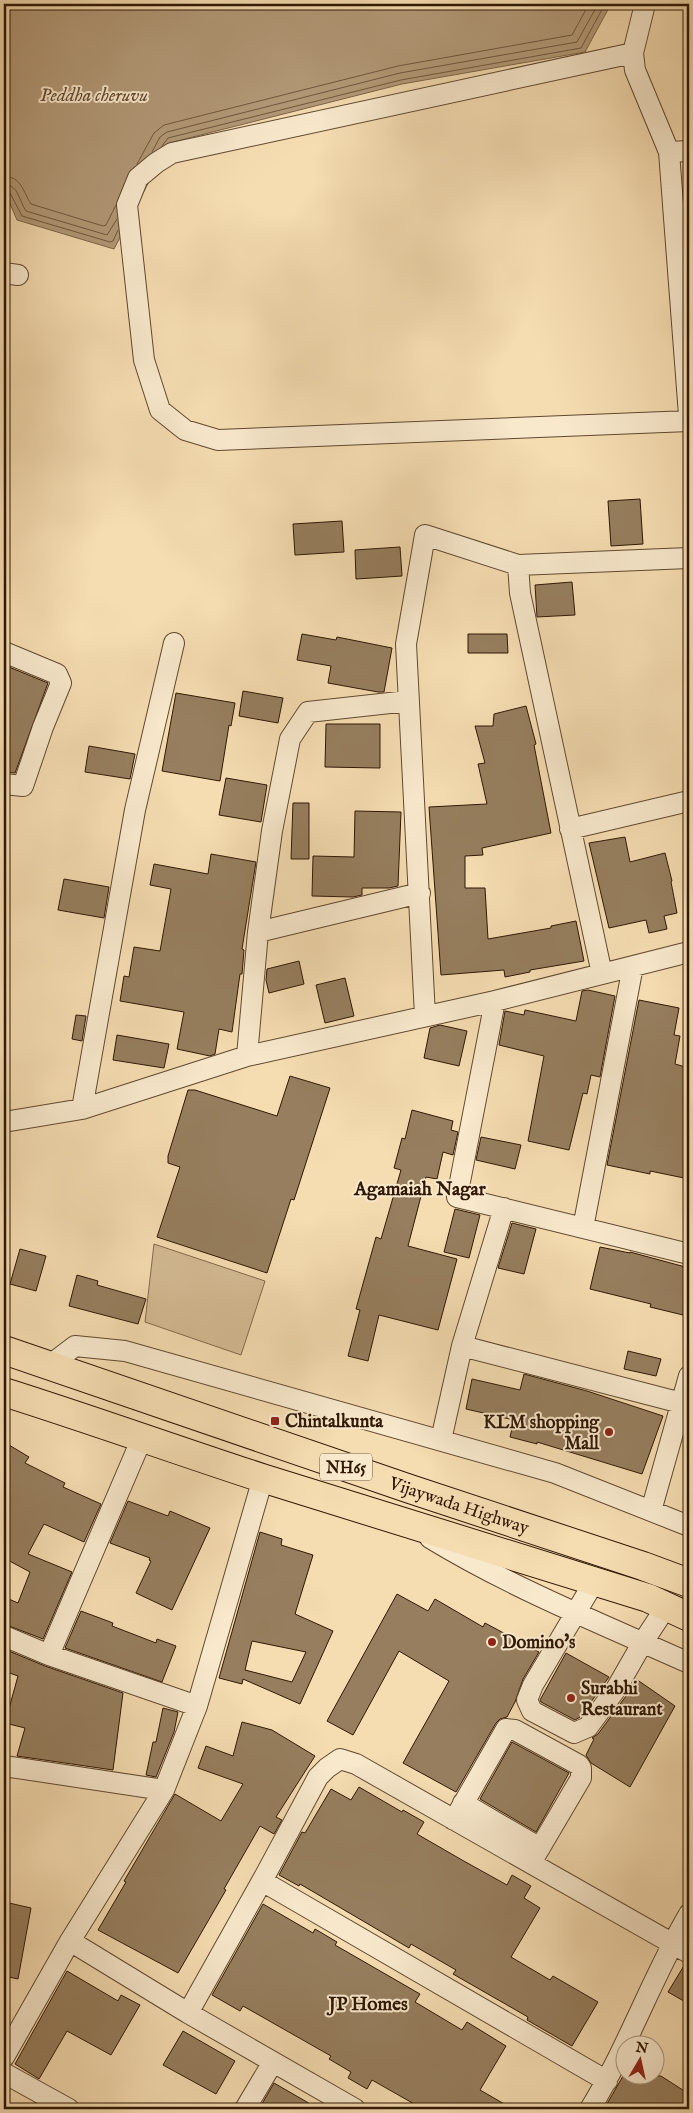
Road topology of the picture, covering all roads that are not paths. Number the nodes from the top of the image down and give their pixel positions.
1 (645, 4) edge
2 (632, 53) junction
3 (689, 151) edge
4 (669, 152) junction
5 (685, 308) edge
6 (689, 415) edge
7 (689, 422) edge
8 (689, 558) edge
9 (518, 566) junction
10 (174, 643) dead end
11 (4, 652) edge
12 (408, 701) junction
13 (4, 784) edge
14 (689, 801) edge
15 (570, 828) junction
16 (420, 893) junction
17 (258, 932) junction
18 (689, 952) edge
19 (633, 966) junction
20 (602, 974) junction
21 (495, 1001) junction
22 (425, 1016) junction
23 (247, 1056) junction
24 (82, 1109) junction
25 (4, 1122) edge
26 (504, 1208) junction
27 (583, 1228) junction
28 (689, 1254) edge
29 (462, 1346) junction
30 (4, 1350) edge
31 (50, 1366) junction
32 (689, 1376) edge
33 (4, 1392) edge
34 (686, 1404) edge
35 (142, 1438) junction
36 (441, 1440) junction
37 (263, 1478) junction
38 (651, 1511) junction
39 (402, 1522) junction
40 (689, 1526) edge
41 (594, 1582) junction
42 (689, 1583) edge
43 (678, 1612) edge
44 (576, 1613) junction
45 (4, 1636) edge
46 (643, 1642) junction
47 (49, 1655) junction
48 (689, 1663) edge
49 (198, 1706) junction
50 (4, 1766) edge
51 (164, 1790) junction
52 (458, 1812) junction
53 (535, 1856) junction
54 (262, 1881) junction
55 (689, 1914) edge
56 (70, 1941) junction
57 (681, 1948) edge
58 (188, 2012) junction
59 (4, 2057) edge
60 (273, 2062) junction
61 (4, 2073) edge
62 (607, 2081) junction
63 (69, 2109) edge
64 (245, 2109) edge
65 (355, 2109) edge
66 (590, 2109) edge

1 - 2 street
2 - 4 street
2 - 7 street
3 - 4 street
4 - 5 street
5 - 6 street
8 - 9 street
9 - 12 street
9 - 15 street
10 - 24 street
11 - 13 street
12 - 16 street
12 - 17 street
14 - 15 street
15 - 20 street
16 - 17 street
16 - 22 street
17 - 23 street
18 - 19 street
19 - 20 street
19 - 27 street
20 - 21 street
21 - 22 street
21 - 26 street
22 - 23 street
23 - 24 street
24 - 25 street
26 - 27 street
26 - 29 street
27 - 28 street
29 - 34 street
29 - 36 street
30 - 31 highway, Vijaywada Highway / NH65
31 - 36 street
31 - 42 highway, Vijaywada Highway / NH65
32 - 34 street
33 - 35 highway, Vijaywada Highway / NH65
34 - 38 street
35 - 37 highway, Vijaywada Highway / NH65
35 - 47 street
36 - 38 street
37 - 39 highway, Vijaywada Highway / NH65
37 - 49 street
38 - 40 street
39 - 41 highway, Vijaywada Highway / NH65
39 - 44 street
41 - 43 highway, Vijaywada Highway / NH65
41 - 44 street
43 - 46 street
44 - 46 street
44 - 46 street
45 - 47 street
46 - 48 street
47 - 49 street
49 - 51 street
50 - 51 street
51 - 56 street
52 - 53 street
52 - 53 street
52 - 54 street
53 - 57 street
54 - 58 street
54 - 62 street
55 - 57 street
56 - 58 street
56 - 59 street
57 - 62 street
58 - 60 street
60 - 64 street
60 - 65 street
61 - 63 street
62 - 66 street

